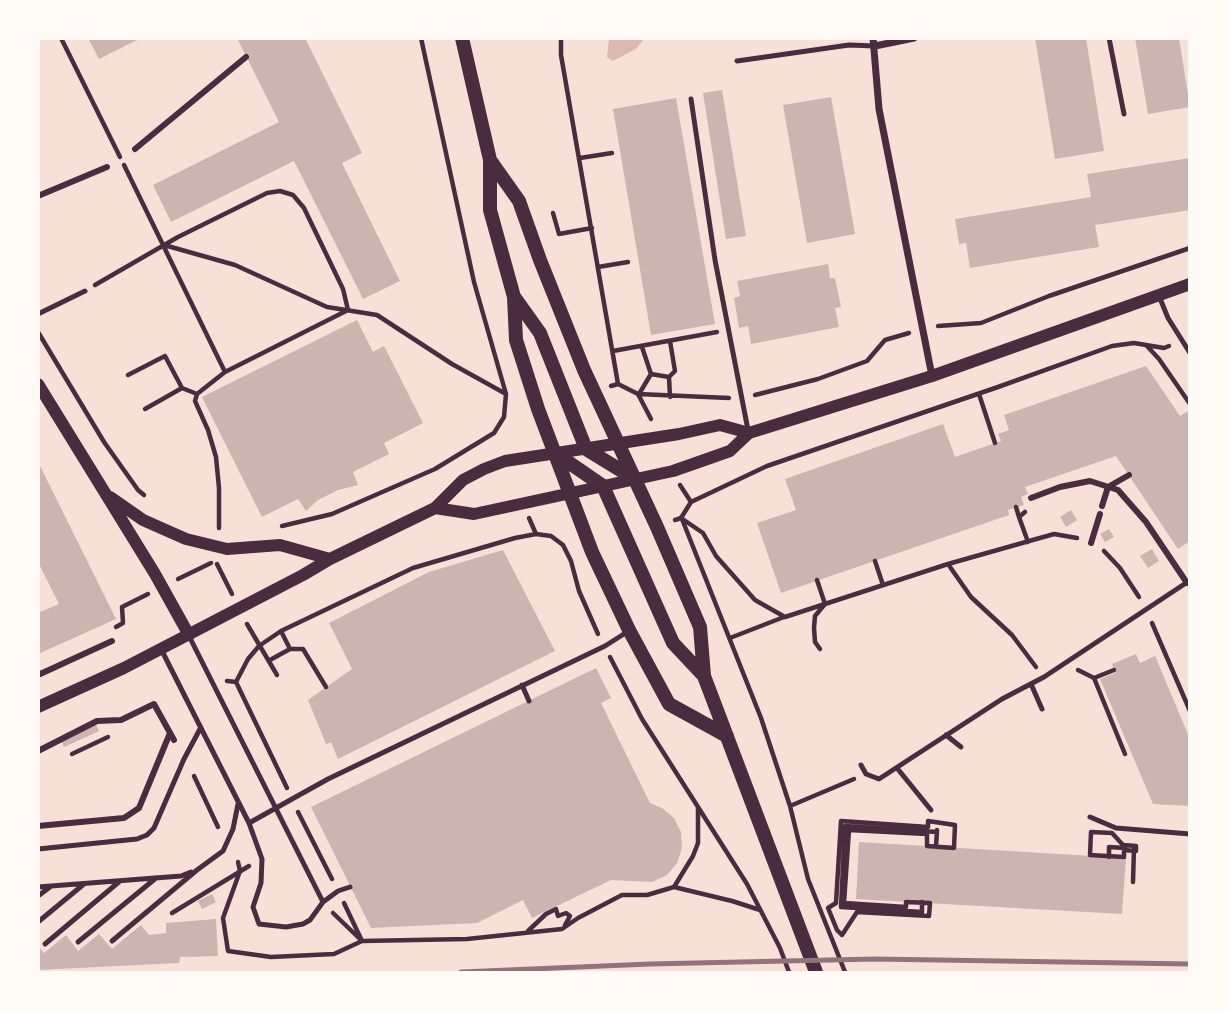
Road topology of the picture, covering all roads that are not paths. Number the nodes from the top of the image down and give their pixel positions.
1 (462, 38) edge
2 (914, 38) edge
3 (1109, 38) edge
4 (874, 42) edge
5 (246, 57) dead end
6 (737, 61) dead end
7 (691, 99) dead end
8 (1124, 114) dead end
9 (135, 149) dead end
10 (490, 160) junction
11 (107, 167) dead end
12 (38, 196) edge
13 (1189, 284) edge
14 (85, 291) road end
15 (1160, 296) junction
16 (514, 297) junction
17 (38, 314) edge
18 (1189, 353) edge
19 (932, 376) junction
20 (38, 384) edge
21 (749, 433) junction
22 (618, 444) junction
23 (586, 449) junction
24 (555, 453) junction
25 (1129, 475) dead end
26 (635, 479) junction
27 (603, 486) junction
28 (1108, 487) junction
29 (570, 493) junction
30 (106, 494) junction
31 (1031, 498) dead end
32 (435, 508) junction
33 (1091, 543) road end
34 (330, 558) junction
35 (1189, 582) edge
36 (629, 630) junction
37 (189, 635) junction
38 (112, 641) dead end
39 (161, 649) junction
40 (38, 675) edge
41 (704, 676) junction
42 (1031, 684) junction
43 (522, 685) junction
44 (530, 701) dead end
45 (38, 707) edge
46 (1042, 709) dead end
47 (200, 729) junction
48 (946, 735) junction
49 (727, 736) junction
50 (961, 747) dead end
51 (38, 751) edge
52 (861, 765) dead end
53 (897, 768) junction
54 (239, 803) junction
55 (277, 810) junction
56 (931, 810) dead end
57 (1090, 817) dead end
58 (249, 823) junction
59 (38, 826) edge
60 (1189, 834) edge
61 (38, 849) edge
62 (197, 870) junction
63 (156, 878) junction
64 (121, 881) junction
65 (85, 884) junction
66 (50, 886) junction
67 (38, 887) edge
68 (350, 887) dead end
69 (38, 896) edge
70 (323, 902) junction
71 (38, 922) edge
72 (112, 941) dead end
73 (78, 942) dead end
74 (45, 944) dead end
75 (816, 972) edge

1 - 10 main road
2 - 4 street
3 - 8 lane
4 - 6 lane
4 - 19 street
5 - 9 street
7 - 21 lane
10 - 16 main road
10 - 22 main road
11 - 12 street
13 - 15 street
14 - 17 lane
15 - 18 lane
15 - 19 street
16 - 23 main road
16 - 24 main road
19 - 21 street
20 - 30 street
21 - 22 street
21 - 26 street
22 - 23 street
22 - 26 main road
23 - 24 street
23 - 26 main road
24 - 27 main road
24 - 29 main road
24 - 32 street
25 - 28 street
26 - 27 street
26 - 41 main road
27 - 29 street
27 - 41 main road
28 - 31 street
28 - 33 street
28 - 35 street
29 - 32 street
29 - 36 main road
30 - 34 street
30 - 37 street
32 - 34 street
34 - 37 street
35 - 42 lane
36 - 43 lane
36 - 49 main road
37 - 39 street
37 - 55 lane
38 - 40 street
39 - 45 street
39 - 47 lane
41 - 49 main road
42 - 46 lane
42 - 48 lane
43 - 44 lane
43 - 55 lane
47 - 54 lane
47 - 61 lane
48 - 50 lane
48 - 53 lane
49 - 75 main road
51 - 59 street
52 - 53 lane
53 - 56 lane
54 - 58 lane
54 - 62 lane
55 - 58 lane
55 - 70 lane
57 - 60 lane
58 - 70 lane
62 - 63 lane
62 - 72 lane
63 - 64 lane
63 - 73 lane
64 - 65 lane
64 - 74 lane
65 - 66 lane
65 - 71 lane
66 - 67 lane
66 - 69 lane
68 - 70 lane

